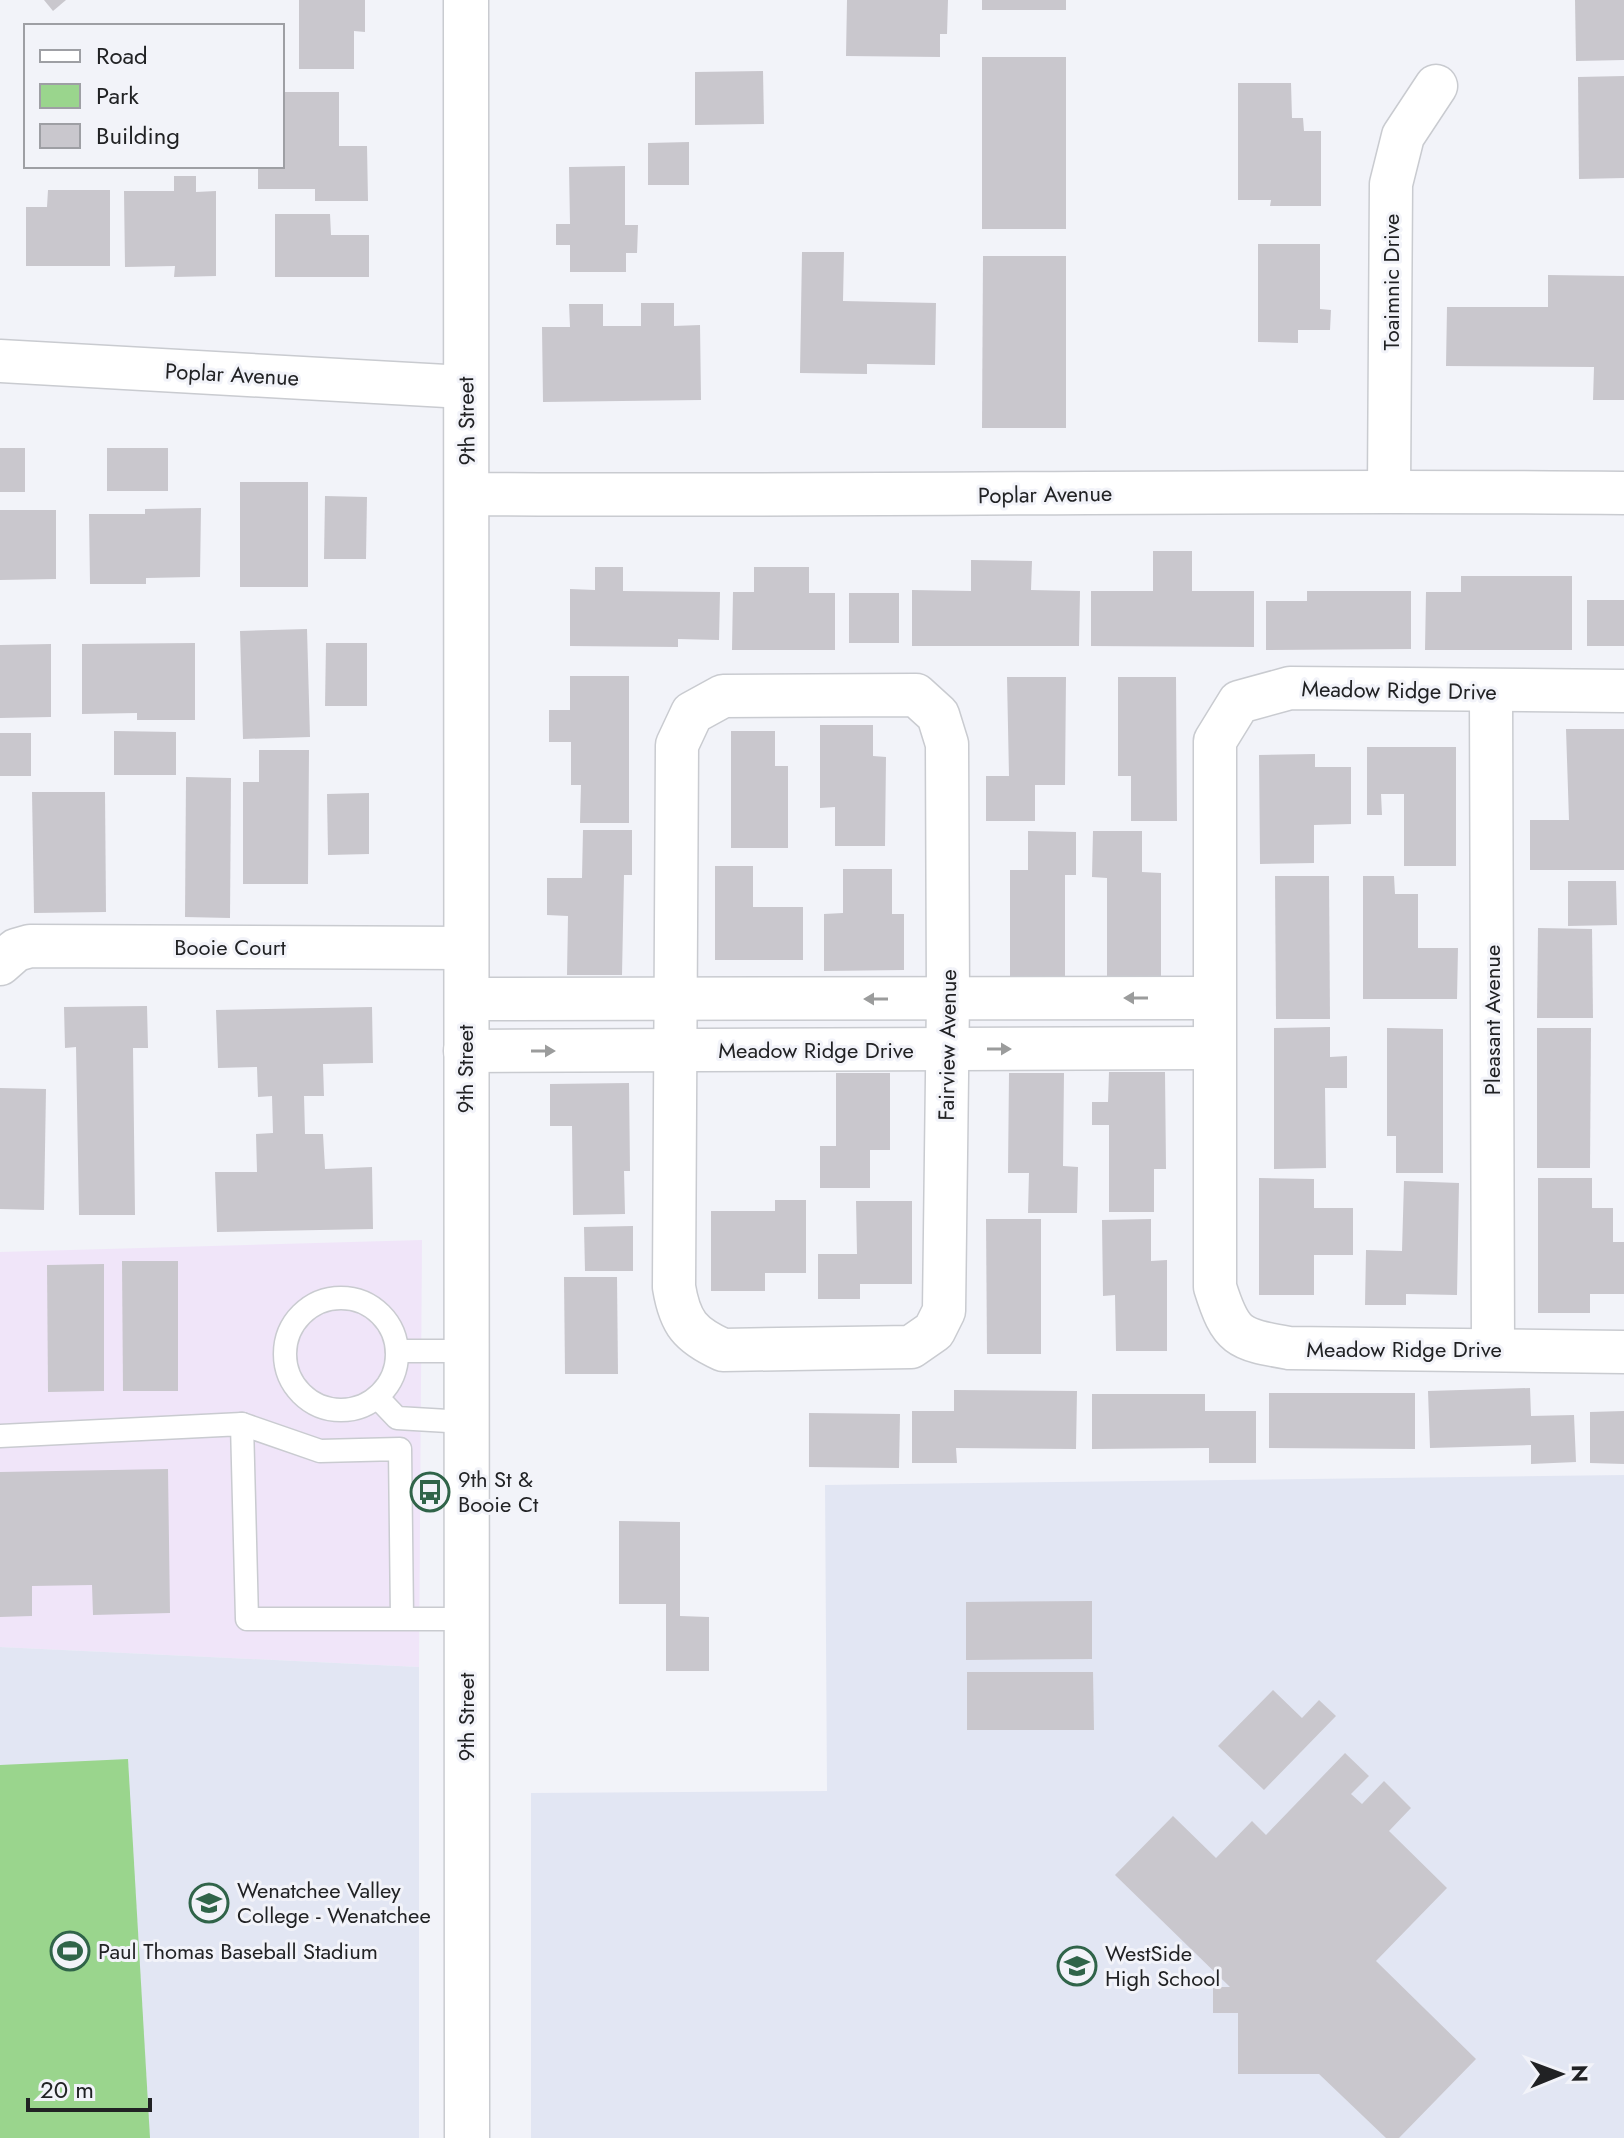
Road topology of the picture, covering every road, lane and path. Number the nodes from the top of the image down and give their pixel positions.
1 (466, 0) edge
2 (1436, 86) dead end
3 (0, 361) edge
4 (464, 387) junction
5 (1389, 491) junction
6 (1624, 493) edge
7 (467, 494) junction
8 (1491, 691) junction
9 (1624, 691) edge
10 (466, 948) junction
11 (0, 964) edge
12 (948, 998) junction
13 (1214, 998) junction
14 (466, 999) junction
15 (678, 999) junction
16 (1214, 1048) junction
17 (947, 1049) junction
18 (677, 1050) junction
19 (465, 1051) junction
20 (1493, 1349) junction
21 (397, 1351) junction
22 (465, 1351) junction
23 (1624, 1352) edge
24 (377, 1397) junction
25 (465, 1422) junction
26 (242, 1424) junction
27 (0, 1436) edge
28 (402, 1618) junction
29 (465, 1619) junction
30 (467, 2138) edge

1 - 4 street, 9th Street
2 - 5 street, Toaimnic Drive
3 - 4 street, Poplar Avenue
4 - 7 street, 9th Street
5 - 6 street, Poplar Avenue
5 - 7 street, Poplar Avenue
7 - 10 street, 9th Street
8 - 9 street, Meadow Ridge Drive
8 - 13 street, Meadow Ridge Drive
8 - 20 street, Pleasant Avenue
10 - 11 street, Booie Court
10 - 14 street, 9th Street
13 -> 12 street
12 -> 15 street
12 - 15 street, Fairview Avenue
12 - 17 street, Fairview Avenue
13 - 16 street, Meadow Ridge Drive
14 - 15 street
14 - 19 street, 9th Street
15 - 18 street, Fairview Avenue
17 -> 16 street, Meadow Ridge Drive
16 - 20 street, Meadow Ridge Drive
17 - 18 street, Meadow Ridge Drive
17 - 18 street, Fairview Avenue
19 -> 18 street, Meadow Ridge Drive
19 - 22 street, 9th Street
20 - 23 street, Meadow Ridge Drive
21 - 22 lane
21 - 24 lane
21 - 24 lane
22 - 25 street, 9th Street
24 - 25 lane
25 - 29 street, 9th Street
26 - 27 lane
26 - 28 lane
26 - 28 lane
28 - 29 lane
29 - 30 street, 9th Street

